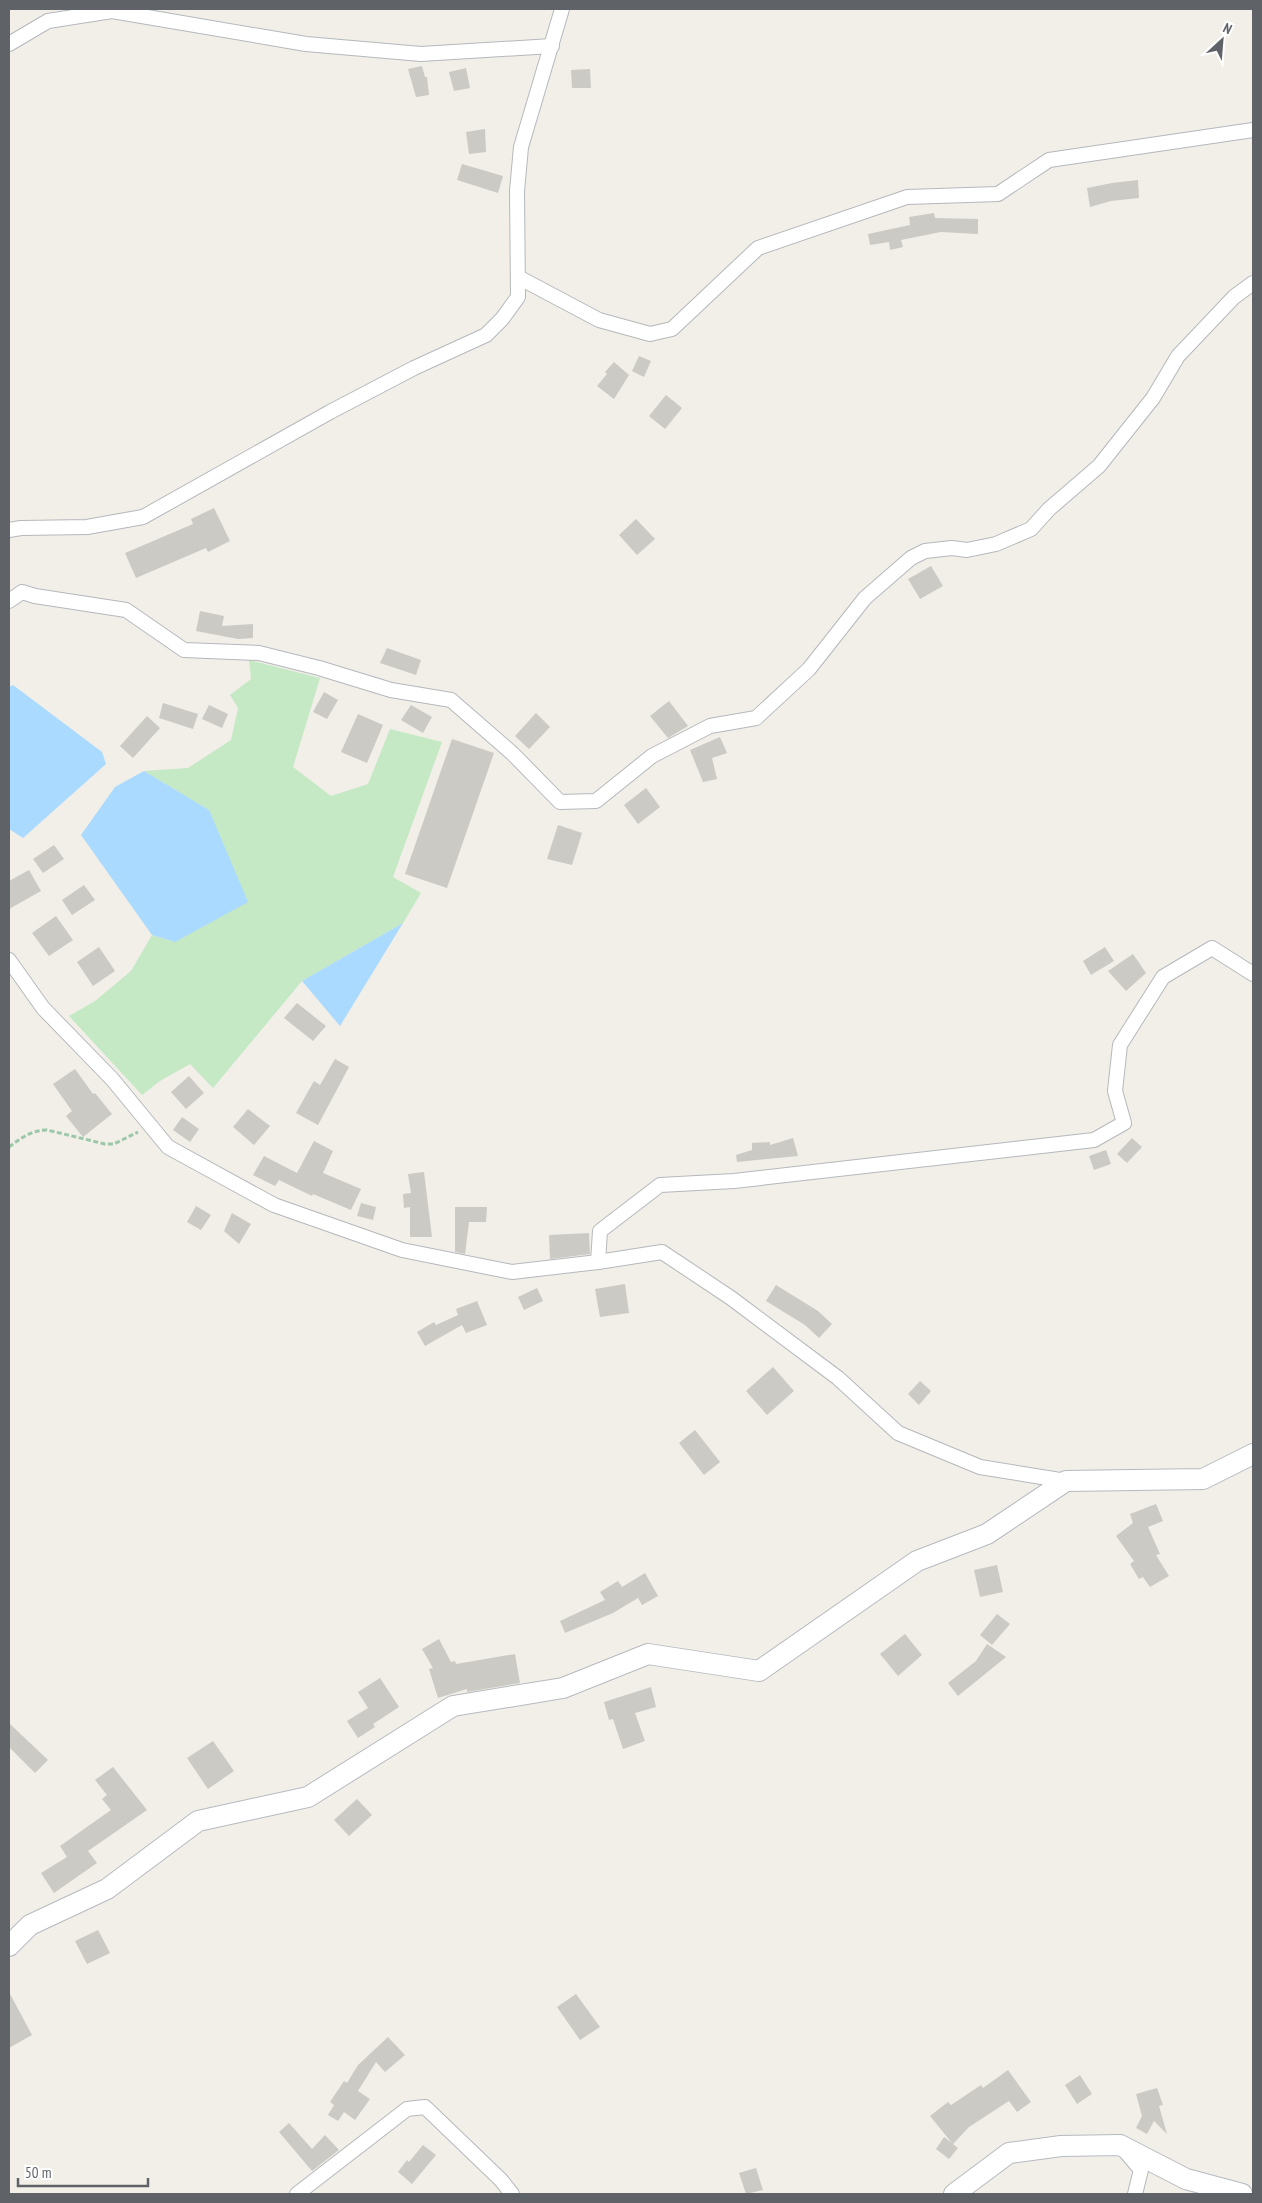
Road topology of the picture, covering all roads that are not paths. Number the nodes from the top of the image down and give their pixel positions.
1 (562, 9) edge
2 (9, 44) edge
3 (552, 46) junction
4 (1253, 130) edge
5 (518, 277) junction
6 (1253, 283) edge
7 (9, 530) edge
8 (9, 601) edge
9 (9, 960) edge
10 (1253, 974) edge
11 (598, 1262) junction
12 (1253, 1454) edge
13 (1066, 1480) junction
14 (9, 1946) edge
15 (1120, 2145) junction
16 (297, 2194) edge
17 (512, 2194) edge
18 (954, 2194) edge
19 (1135, 2194) edge
20 (1242, 2194) edge

1 - 3 street
2 - 3 street
3 - 5 street
4 - 5 street
5 - 7 street
6 - 8 street
9 - 11 street
10 - 11 street
11 - 13 street
12 - 13 street
13 - 14 street
15 - 18 street
15 - 19 street
15 - 20 street
16 - 17 street

